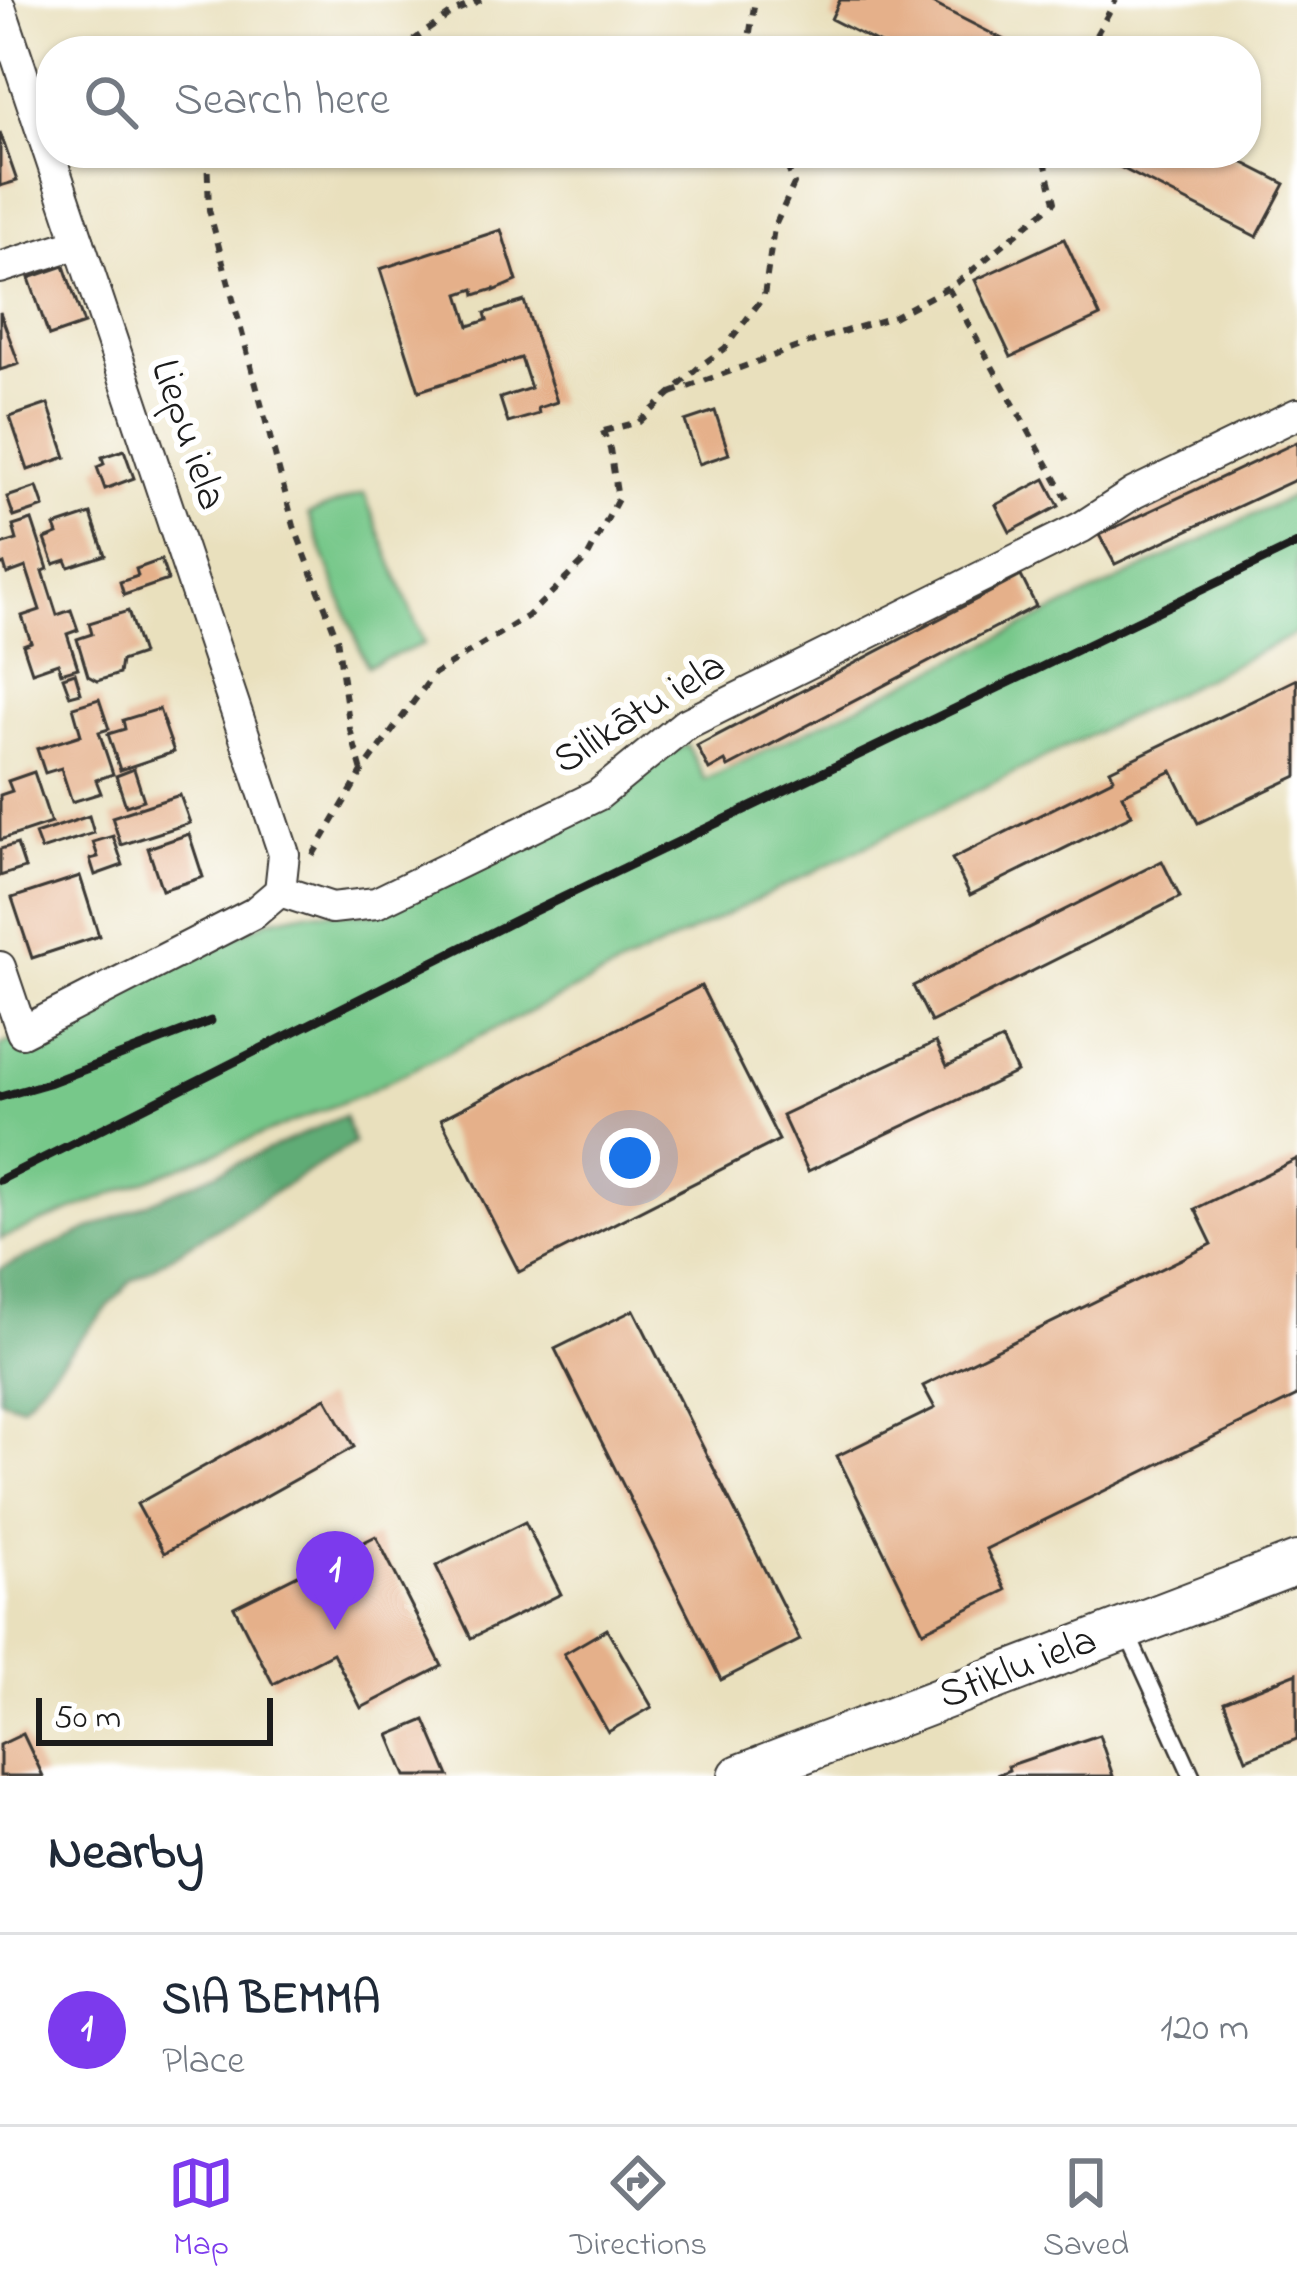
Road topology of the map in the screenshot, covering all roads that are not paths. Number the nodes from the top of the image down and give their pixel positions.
1 (0, 7) edge
2 (36, 115) edge
3 (54, 168) edge
4 (79, 243) junction
5 (0, 268) edge
6 (1297, 414) edge
7 (280, 891) junction
8 (0, 968) edge
9 (1297, 1563) edge
10 (1125, 1628) junction
11 (740, 1776) edge
12 (1192, 1776) edge

1 - 2 street, Liepu iela
3 - 4 street, Liepu iela
4 - 5 street
4 - 7 street, Liepu iela
6 - 7 street, Silikātu iela
7 - 8 street
9 - 10 street, Stiklu iela
10 - 11 street, Stiklu iela
10 - 12 lane

